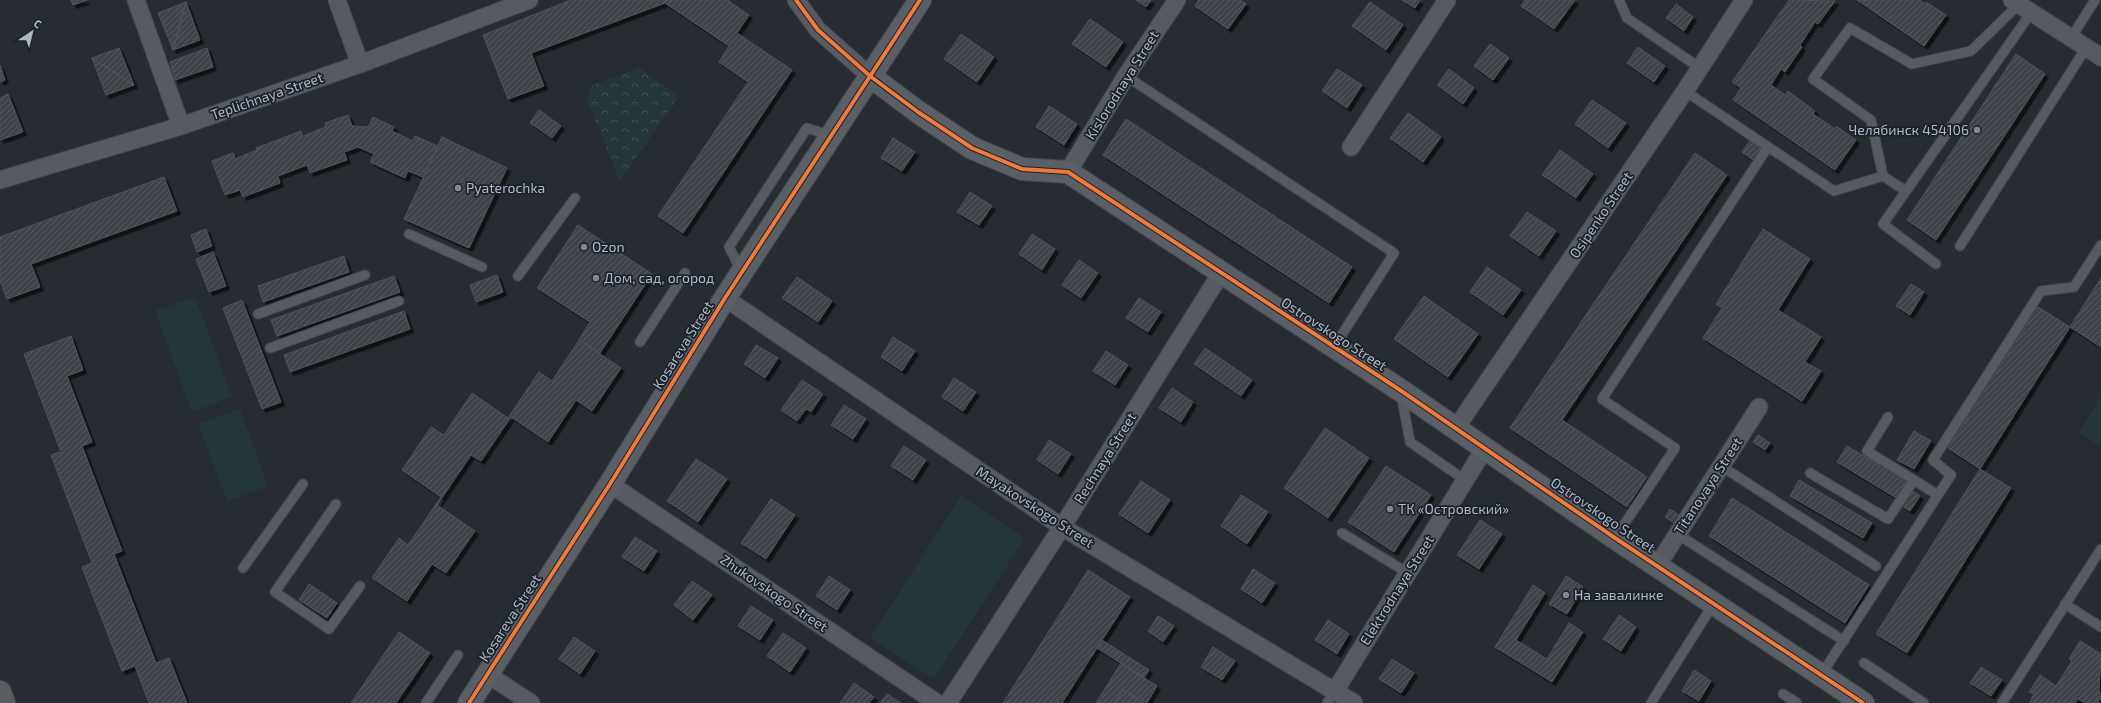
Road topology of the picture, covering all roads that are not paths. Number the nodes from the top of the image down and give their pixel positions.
1 (136, 0) edge
2 (337, 0) edge
3 (529, 0) edge
4 (796, 0) edge
5 (920, 0) edge
6 (1177, 0) edge
7 (1447, 0) edge
8 (1619, 0) edge
9 (1744, 0) edge
10 (2095, 0) edge
11 (2021, 5) edge
12 (2070, 38) junction
13 (2086, 48) junction
14 (2101, 57) edge
15 (360, 64) junction
16 (1700, 68) junction
17 (870, 76) junction
18 (1126, 76) junction
19 (1685, 91) junction
20 (181, 126) junction
21 (1351, 147) dead end
22 (1768, 147) junction
23 (1068, 172) junction
24 (1883, 176) junction
25 (0, 180) edge
26 (1906, 191) junction
27 (575, 198) dead end
28 (408, 234) dead end
29 (2101, 245) edge
30 (1960, 246) dead end
31 (1936, 264) dead end
32 (482, 267) dead end
33 (685, 272) dead end
34 (1221, 273) junction
35 (365, 275) dead end
36 (518, 276) dead end
37 (725, 298) junction
38 (400, 301) dead end
39 (258, 314) dead end
40 (640, 342) dead end
41 (1334, 346) junction
42 (270, 348) dead end
43 (1400, 390) junction
44 (1759, 408) dead end
45 (1888, 417) dead end
46 (1456, 428) junction
47 (1485, 448) junction
48 (1721, 466) junction
49 (1810, 474) dead end
50 (1466, 480) junction
51 (1914, 480) junction
52 (303, 484) dead end
53 (610, 484) junction
54 (1938, 495) junction
55 (336, 504) dead end
56 (1062, 527) junction
57 (1342, 533) dead end
58 (1678, 534) junction
59 (1615, 538) junction
60 (2101, 549) edge
61 (1657, 566) junction
62 (1876, 566) dead end
63 (243, 568) dead end
64 (1408, 573) junction
65 (360, 586) dead end
66 (1714, 604) junction
67 (2065, 604) junction
68 (2101, 627) edge
69 (1844, 641) junction
70 (458, 654) dead end
71 (1864, 663) dead end
72 (487, 674) junction
73 (1821, 675) junction
74 (0, 692) edge
75 (1783, 694) dead end
76 (1331, 697) edge
77 (1858, 702) edge
78 (4, 703) edge
79 (426, 703) edge
80 (469, 703) edge
81 (531, 703) edge
82 (937, 703) edge
83 (948, 703) edge
84 (1354, 703) edge
85 (1651, 703) edge
86 (1797, 703) edge
87 (1924, 703) edge
88 (2002, 703) edge

1 - 20 street
2 - 15 street
3 - 15 street, Teplichnaya Street
4 - 17 street
5 - 17 street, Kosareva Street
6 - 18 street, Kislorodnaya Street
7 - 21 street
8 - 16 lane
9 - 16 street, Osipenko Street
10 - 12 lane
11 - 12 street
11 - 24 lane
11 - 26 lane
12 - 13 street
13 - 14 street
13 - 30 lane
15 - 20 street, Teplichnaya Street
16 - 19 street, Osipenko Street
17 - 23 street
17 - 37 street, Kosareva Street
18 - 23 street, Kislorodnaya Street
18 - 41 lane
19 - 22 lane
19 - 46 street, Osipenko Street
20 - 25 street, Teplichnaya Street
22 - 24 lane
22 - 59 lane
23 - 34 street, Ostrovskogo Street
24 - 26 lane
26 - 31 lane
27 - 36 lane
28 - 32 lane
29 - 54 lane
33 - 40 lane
34 - 41 street, Ostrovskogo Street
34 - 56 street, Rechnaya Street
35 - 39 lane
37 - 53 street, Kosareva Street
37 - 56 street, Mayakovskogo Street
38 - 42 lane
41 - 43 street, Ostrovskogo Street
43 - 46 street, Ostrovskogo Street
43 - 50 lane
44 - 48 street, Titanovaya Street
45 - 51 lane
46 - 47 street, Ostrovskogo Street
47 - 50 street, Elektrodnaya Street
47 - 59 street, Ostrovskogo Street
48 - 58 street, Titanovaya Street
48 - 62 lane
49 - 51 lane
50 - 64 street, Elektrodnaya Street
51 - 54 lane
52 - 63 lane
53 - 72 street, Kosareva Street
53 - 82 street, Zhukovskogo Street
54 - 69 lane
55 - 65 lane
56 - 76 street, Mayakovskogo Street
56 - 83 street, Rechnaya Street
57 - 64 lane
58 - 61 street, Titanovaya Street
58 - 69 lane
59 - 61 street, Ostrovskogo Street
60 - 67 lane
61 - 66 street, Ostrovskogo Street
64 - 76 street, Elektrodnaya Street
66 - 73 street, Ostrovskogo Street
66 - 85 lane
67 - 68 lane
67 - 88 lane
69 - 73 lane
70 - 79 lane
71 - 87 lane
72 - 80 street, Kosareva Street
72 - 81 street
73 - 77 street, Ostrovskogo Street
74 - 78 main road
75 - 86 lane
76 - 84 street, Mayakovskogo Street

